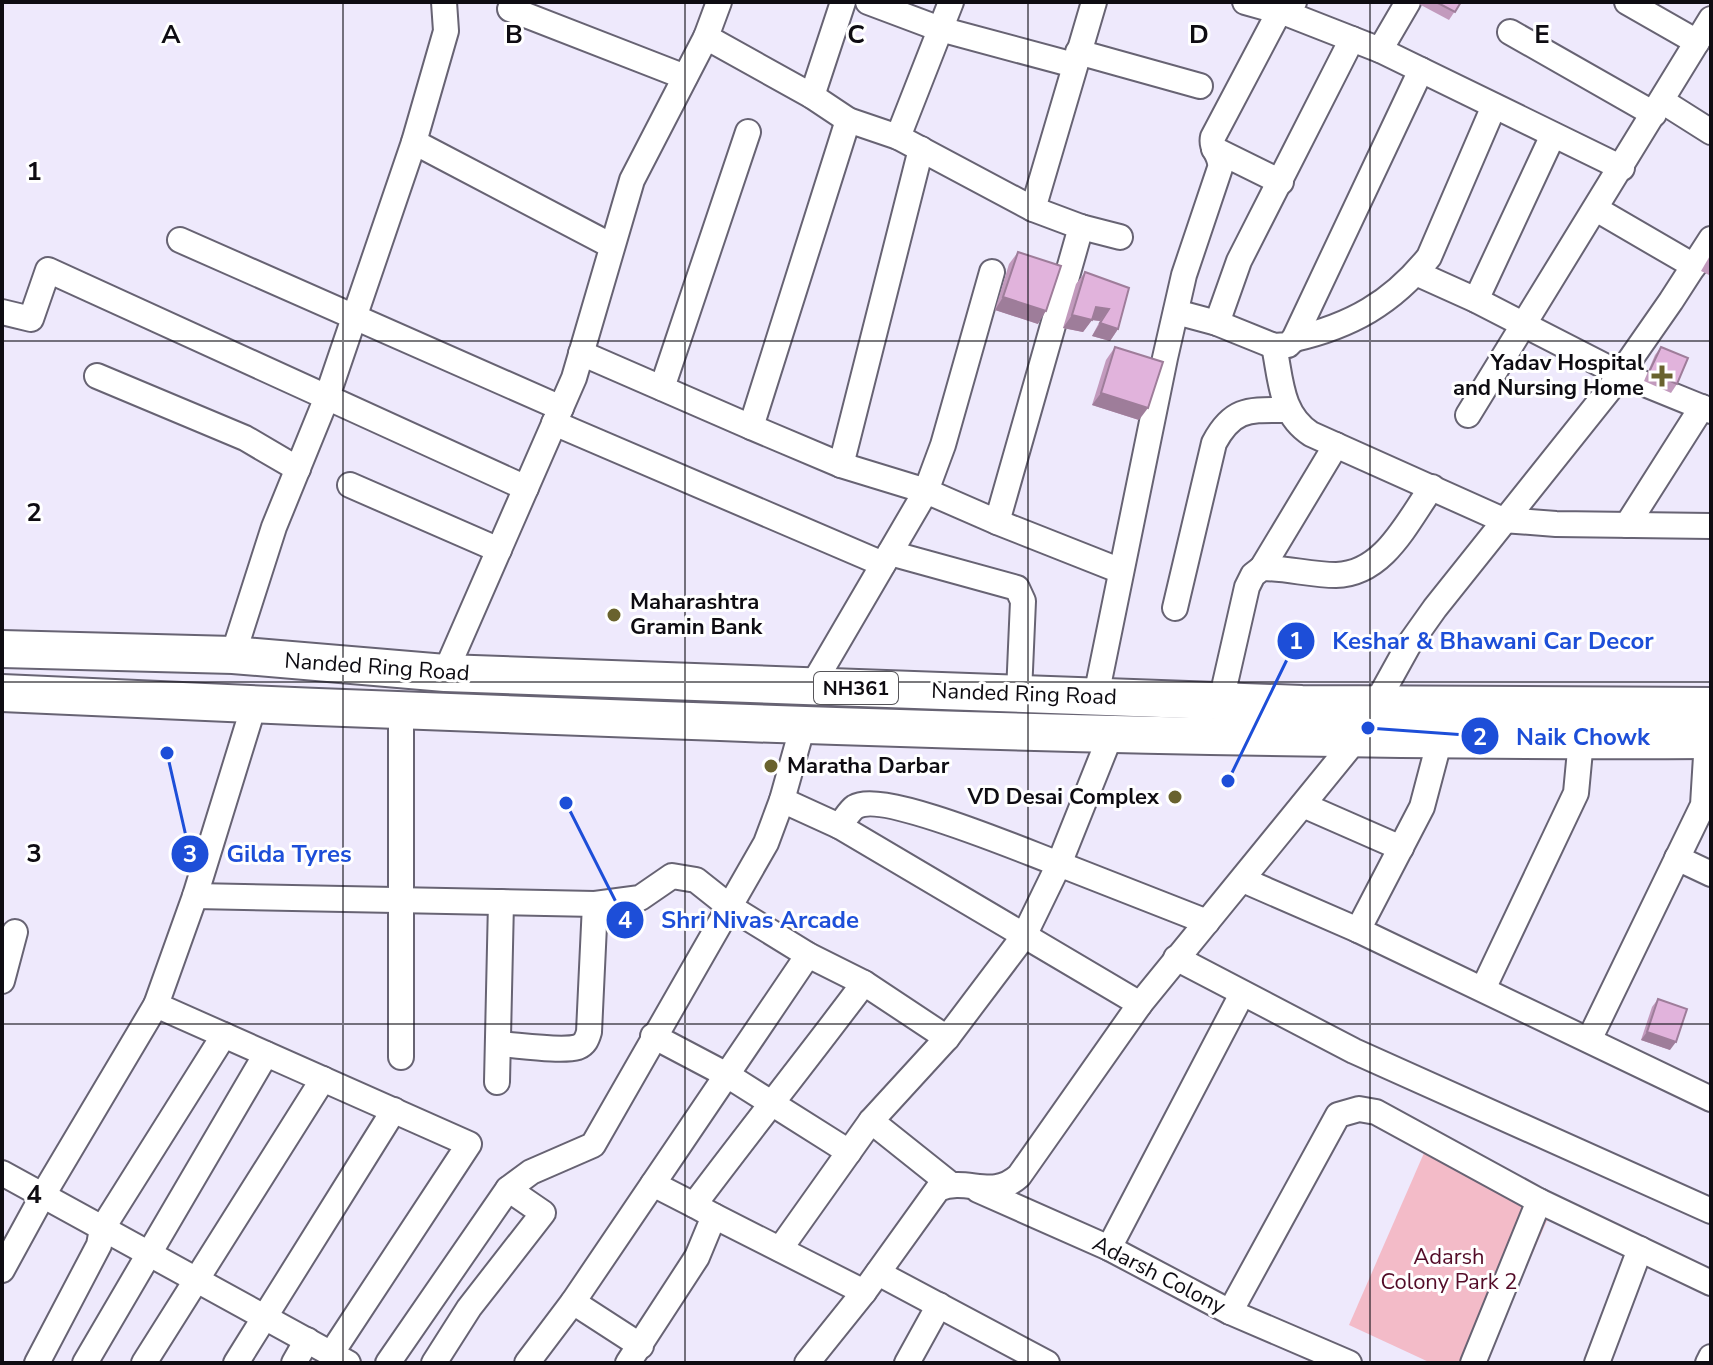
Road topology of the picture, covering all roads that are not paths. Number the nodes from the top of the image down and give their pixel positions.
1 (444, 2) edge
2 (719, 2) edge
3 (843, 2) edge
4 (868, 2) edge
5 (951, 2) edge
6 (1094, 2) edge
7 (1245, 2) edge
8 (1408, 2) edge
9 (1627, 2) edge
10 (510, 9) dead end
11 (1287, 9) edge
12 (1711, 19) edge
13 (940, 29) junction
14 (1510, 32) dead end
15 (706, 37) junction
16 (1352, 39) junction
17 (1697, 42) junction
18 (1380, 50) junction
19 (1076, 58) junction
20 (1421, 70) junction
21 (685, 77) junction
22 (1200, 86) dead end
23 (812, 96) junction
24 (1494, 106) junction
25 (1658, 107) junction
26 (848, 120) junction
27 (748, 132) dead end
28 (1711, 132) edge
29 (1553, 135) junction
30 (898, 137) junction
31 (414, 142) junction
32 (921, 149) junction
33 (1214, 149) junction
34 (1622, 168) junction
35 (1281, 182) junction
36 (1033, 209) junction
37 (1596, 209) junction
38 (1081, 227) junction
39 (1120, 237) dead end
40 (1711, 239) edge
41 (180, 240) dead end
42 (612, 246) junction
43 (1694, 266) junction
44 (992, 272) dead end
45 (1416, 273) junction
46 (1476, 300) junction
47 (2, 312) edge
48 (1176, 312) junction
49 (354, 317) junction
50 (1217, 323) junction
51 (1525, 324) junction
52 (1284, 342) junction
53 (581, 353) junction
54 (1620, 374) junction
55 (97, 376) dead end
56 (662, 388) junction
57 (327, 397) junction
58 (1706, 409) edge
59 (1287, 410) junction
60 (1468, 415) dead end
61 (558, 416) junction
62 (751, 427) junction
63 (1336, 445) junction
64 (841, 465) junction
65 (298, 469) junction
66 (350, 485) dead end
67 (1432, 487) junction
68 (526, 488) junction
69 (926, 491) junction
70 (1503, 520) junction
71 (997, 522) junction
72 (1627, 525) junction
73 (1711, 526) edge
74 (499, 550) junction
75 (886, 559) junction
76 (1262, 568) junction
77 (1121, 571) junction
78 (1175, 608) dead end
79 (2, 649) edge
80 (233, 655) junction
81 (445, 673) junction
82 (812, 686) junction
83 (2, 693) edge
84 (1019, 693) junction
85 (1096, 696) junction
86 (1221, 701) junction
87 (1375, 704) junction
88 (254, 705) junction
89 (401, 711) junction
90 (803, 725) junction
91 (1710, 729) edge
92 (1111, 734) junction
93 (1357, 738) junction
94 (1440, 739) junction
95 (1581, 740) junction
96 (782, 800) junction
97 (1303, 805) junction
98 (839, 826) junction
99 (1401, 848) junction
100 (1677, 858) junction
101 (1059, 864) junction
102 (1711, 874) edge
103 (1243, 880) junction
104 (195, 896) junction
105 (401, 900) junction
106 (501, 902) junction
107 (595, 904) junction
108 (730, 907) junction
109 (1207, 922) junction
110 (1358, 930) junction
111 (15, 932) dead end
112 (1024, 936) junction
113 (808, 955) junction
114 (1176, 958) junction
115 (2, 981) edge
116 (864, 983) junction
117 (1483, 989) junction
118 (1242, 994) junction
119 (1140, 1004) junction
120 (156, 1005) junction
121 (224, 1035) junction
122 (653, 1036) junction
123 (947, 1038) junction
124 (1589, 1040) junction
125 (498, 1044) junction
126 (266, 1054) junction
127 (401, 1057) dead end
128 (727, 1075) junction
129 (323, 1079) junction
130 (497, 1082) dead end
131 (1711, 1099) edge
132 (773, 1103) junction
133 (394, 1110) junction
134 (871, 1121) junction
135 (849, 1152) junction
136 (2, 1173) edge
137 (653, 1184) junction
138 (960, 1185) junction
139 (508, 1189) junction
140 (43, 1195) junction
141 (1539, 1201) junction
142 (704, 1210) junction
143 (1711, 1211) edge
144 (102, 1229) junction
145 (1109, 1248) junction
146 (780, 1249) junction
147 (1640, 1249) junction
148 (149, 1255) junction
149 (2, 1270) edge
150 (198, 1282) junction
151 (871, 1282) junction
152 (1711, 1283) edge
153 (439, 1288) junction
154 (573, 1302) junction
155 (939, 1305) junction
156 (469, 1308) junction
157 (1230, 1312) junction
158 (263, 1318) junction
159 (307, 1340) junction
160 (634, 1355) edge
161 (1711, 1357) edge
162 (340, 1358) edge
163 (37, 1363) edge
164 (85, 1363) edge
165 (144, 1363) edge
166 (236, 1363) edge
167 (294, 1363) edge
168 (388, 1363) edge
169 (434, 1363) edge
170 (527, 1363) edge
171 (807, 1363) edge
172 (907, 1363) edge
173 (1047, 1363) edge
174 (1349, 1363) edge
175 (1473, 1363) edge
176 (1597, 1363) edge
177 (1708, 1363) edge

1 - 31 street
2 - 15 street
3 - 23 street
4 - 13 street
5 - 13 street
6 - 19 street
7 - 11 street
8 - 18 street
9 - 17 street
10 - 21 street
11 - 16 street
11 - 33 street
12 - 17 street
13 - 19 street
13 - 30 street
14 - 25 street
15 - 21 street
15 - 23 street
16 - 18 street
16 - 35 street
17 - 25 street
18 - 20 street
19 - 22 street
19 - 36 street
20 - 24 street
20 - 52 street
21 - 42 street
23 - 26 street
24 - 29 street
24 - 45 street
25 - 28 street
25 - 34 street
26 - 30 street
26 - 62 street
27 - 56 street
29 - 34 street
29 - 46 street
30 - 32 street
31 - 42 street
31 - 49 street
32 - 36 street
32 - 64 street
33 - 35 street
33 - 48 street
34 - 37 street
35 - 50 street
36 - 38 street
37 - 43 street
37 - 51 street
38 - 39 street
38 - 71 street
40 - 43 street
41 - 49 street
42 - 53 street
43 - 54 street
44 - 69 street
45 - 46 street
45 - 52 street
46 - 51 street
47 - 57 street
48 - 50 street
48 - 77 street
49 - 57 street
49 - 61 street
50 - 52 street
51 - 54 street
51 - 60 street
52 - 59 street
53 - 56 street
53 - 61 street
54 - 58 street
54 - 70 street
55 - 65 street
56 - 62 street
57 - 65 street
57 - 68 street
58 - 72 street
59 - 63 street
59 - 78 street
61 - 68 street
61 - 75 street
62 - 64 street
63 - 67 street
63 - 76 street
64 - 69 street
65 - 80 street
66 - 74 street
67 - 70 street
67 - 76 street
68 - 74 street
69 - 71 street
69 - 75 street
70 - 72 street
70 - 87 street
71 - 77 street
72 - 73 street
74 - 81 street
75 - 82 street
75 - 84 street
76 - 86 street
77 - 85 street
79 - 80 highway, Nanded Ring Road / NH361
80 - 81 highway, Nanded Ring Road / NH361
81 - 82 highway, Nanded Ring Road / NH361
82 - 84 highway, Nanded Ring Road / NH361
83 - 88 highway, NH361
84 - 85 highway, Nanded Ring Road / NH361
85 - 86 highway, Nanded Ring Road / NH361
86 - 87 highway, Nanded Ring Road / NH361
87 - 91 highway, Nanded Ring Road / NH361
87 - 93 street
88 - 89 highway, NH361
88 - 104 street
89 - 90 highway, NH361
89 - 105 street
90 - 92 highway, NH361
90 - 96 street
91 - 95 highway, NH361
91 - 100 street
92 - 93 highway, NH361
92 - 101 street
93 - 94 highway, NH361
93 - 97 street
94 - 95 highway, NH361
94 - 99 street
95 - 117 street
96 - 98 street
96 - 108 street
97 - 99 street
97 - 103 street
98 - 101 street
98 - 112 street
99 - 110 street
100 - 102 street
100 - 124 street
101 - 109 street
101 - 112 street
103 - 109 street
103 - 110 street
104 - 105 street
104 - 120 street
105 - 106 street
105 - 127 street
106 - 107 street
106 - 125 street
107 - 108 street
107 - 125 street
108 - 113 street
108 - 122 street
109 - 114 street
110 - 117 street
111 - 115 street
112 - 119 street
112 - 123 street
113 - 116 street
113 - 128 street
114 - 118 street
114 - 119 street
116 - 123 street
116 - 132 street
117 - 124 street
118 - 143 street
118 - 145 street
119 - 138 street
120 - 121 street
120 - 140 street
121 - 126 street
121 - 144 street
122 - 128 street
122 - 139 street
123 - 134 street
124 - 131 street
125 - 130 street
126 - 129 street
126 - 148 street
128 - 132 street
128 - 137 street
129 - 133 street
129 - 150 street
132 - 135 street
132 - 142 street
133 - 158 street
133 - 162 street
134 - 135 street
134 - 138 street, Adarsh Colony
135 - 146 street
136 - 140 street
137 - 142 street
137 - 154 street
138 - 145 street, Adarsh Colony
138 - 151 street
139 - 153 street
139 - 156 street
140 - 144 street
140 - 149 street
141 - 147 street
141 - 157 street
141 - 175 street
142 - 146 street
142 - 160 street
144 - 148 street
144 - 163 street
145 - 157 street, Adarsh Colony
146 - 151 street
147 - 152 street
147 - 176 street
148 - 150 street
148 - 164 street
150 - 158 street
150 - 165 street
151 - 155 street
151 - 171 street
153 - 156 street
153 - 168 street
154 - 160 street
154 - 170 street
155 - 172 street
155 - 173 street
156 - 169 street
157 - 174 street, Adarsh Colony
158 - 159 street
158 - 166 street
159 - 162 street
159 - 167 street
161 - 177 street

